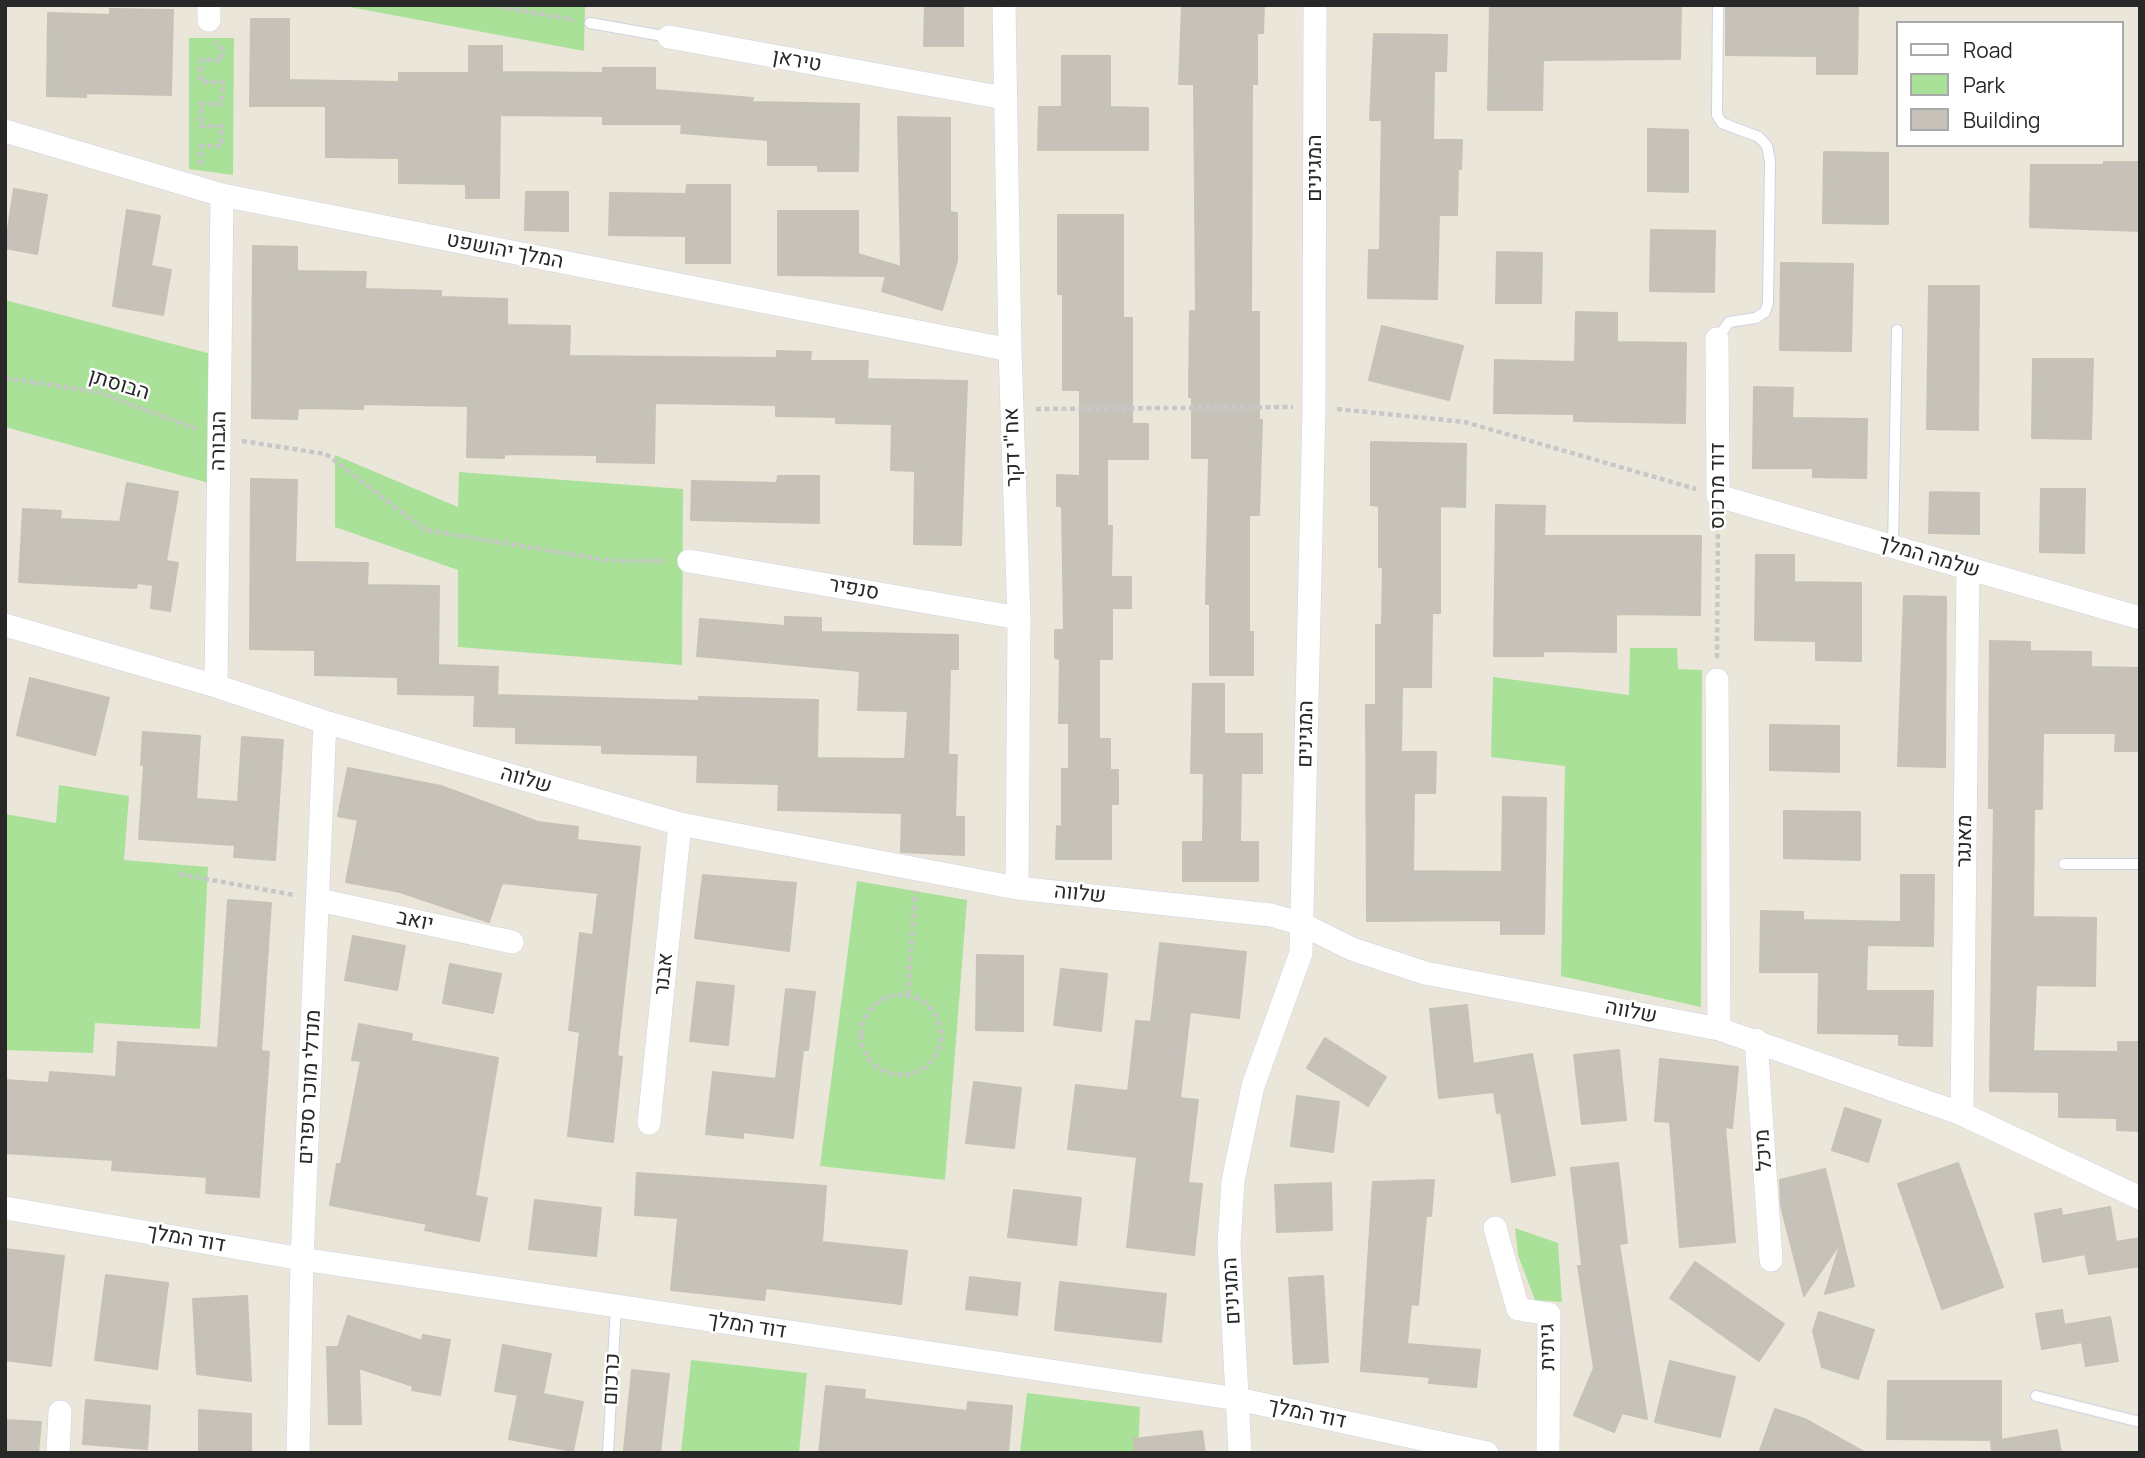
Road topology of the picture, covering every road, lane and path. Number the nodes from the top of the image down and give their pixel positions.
1 (489, 5) edge
2 (1004, 5) edge
3 (1315, 5) edge
4 (1718, 5) edge
5 (590, 23) joint
6 (669, 37) joint
7 (223, 50) dead end
8 (1004, 98) junction
9 (5, 131) edge
10 (201, 160) dead end
11 (222, 195) junction
12 (1897, 330) dead end
13 (1717, 339) joint
14 (1010, 349) junction
15 (5, 377) edge
16 (1314, 407) junction
17 (1012, 408) junction
18 (219, 437) junction
19 (1718, 496) junction
20 (1893, 547) junction
21 (689, 561) joint
22 (1968, 569) junction
23 (1019, 618) junction
24 (2140, 618) edge
25 (5, 625) edge
26 (1717, 680) joint
27 (216, 686) junction
28 (325, 722) junction
29 (680, 824) junction
30 (2064, 864) dead end
31 (2140, 864) edge
32 (916, 869) junction
33 (179, 874) dead end
34 (1017, 888) junction
35 (319, 900) junction
36 (1302, 924) junction
37 (512, 942) dead end
38 (908, 995) junction
39 (1719, 1029) junction
40 (1756, 1040) junction
41 (1962, 1114) junction
42 (649, 1124) dead end
43 (2140, 1198) edge
44 (5, 1208) edge
45 (1495, 1228) dead end
46 (302, 1259) junction
47 (1772, 1260) dead end
48 (616, 1306) junction
49 (2035, 1396) dead end
50 (1238, 1399) junction
51 (60, 1412) dead end
52 (2140, 1422) edge
53 (58, 1453) edge
54 (298, 1453) edge
55 (608, 1453) edge
56 (1240, 1453) edge
57 (1487, 1453) edge
58 (1548, 1453) edge

1 - 5 path
2 - 8 street, אח"י דקר
3 - 16 street, המגינים
4 - 13 lane, דוד מרכוס
5 - 6 lane, טיראן
6 - 8 street, טיראן
7 - 10 path
8 - 14 street, אח"י דקר
9 - 11 street, המלך יהושפט
11 - 14 street, המלך יהושפט
11 - 18 street, הגבורה
12 - 20 lane
13 - 19 street, דוד מרכוס
14 - 17 street, אח"י דקר
15 - 18 path, הבוסתן
16 - 17 path
16 - 19 path
16 - 36 street, המגינים
17 - 23 street, אח"י דקר
18 - 21 path, הבוסתן
18 - 27 street, הגבורה
19 - 20 street, שלמה המלך
19 - 26 path, דוד מרכוס
20 - 22 street, שלמה המלך
21 - 23 street, סנפיר
22 - 24 street, שלמה המלך
22 - 41 street, מאנגר
23 - 34 street, אח"י דקר
25 - 27 street, שלווה
26 - 39 street
27 - 28 street, שלווה
28 - 29 street, שלווה
28 - 35 street, מנדלי מוכר ספרים
29 - 32 street, שלווה
29 - 42 street, אבנר
30 - 31 lane
32 - 34 street, שלווה
32 - 38 path
33 - 35 path
34 - 36 street, שלווה
35 - 37 street, יואב
35 - 46 street, מנדלי מוכר ספרים
36 - 39 street, שלווה
36 - 50 street, המגינים
38 - 38 path
39 - 40 street, שלווה
40 - 41 street, שלווה
40 - 47 street, מיכל
41 - 43 street, שלווה
44 - 46 street, דוד המלך
45 - 58 street, גיתית
46 - 48 street, דוד המלך
46 - 54 street, מנדלי מוכר ספרים
48 - 50 street, דוד המלך
48 - 55 lane, כרכום
49 - 52 lane
50 - 56 street, המגינים
50 - 57 street, דוד המלך
51 - 53 street

